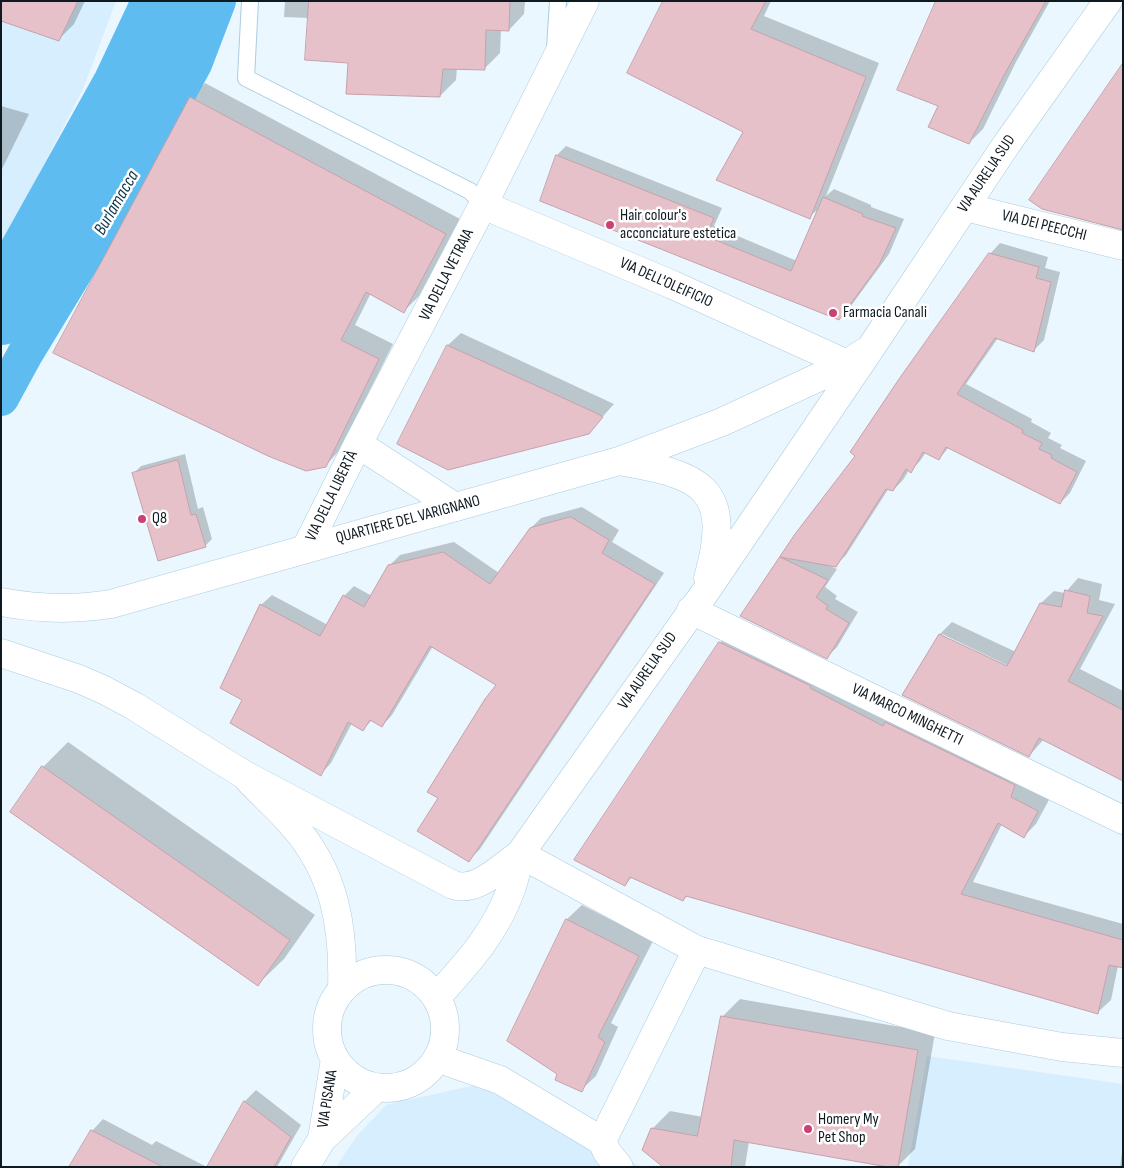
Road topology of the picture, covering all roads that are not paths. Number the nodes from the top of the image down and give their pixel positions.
1 (250, 1) edge
2 (558, 1) edge
3 (585, 1) edge
4 (1108, 1) edge
5 (554, 63) junction
6 (484, 205) junction
7 (965, 207) junction
8 (1123, 246) edge
9 (870, 349) junction
10 (847, 364) junction
11 (358, 444) junction
12 (619, 460) junction
13 (455, 507) junction
14 (306, 548) junction
15 (1, 602) edge
16 (698, 602) junction
17 (1, 653) edge
18 (243, 774) junction
19 (1123, 820) edge
20 (520, 854) junction
21 (697, 950) junction
22 (342, 990) junction
23 (437, 997) junction
24 (1123, 1053) edge
25 (437, 1058) junction
26 (335, 1060) junction
27 (376, 1088) junction
28 (322, 1140) junction
29 (602, 1141) junction
30 (305, 1167) edge
31 (619, 1167) edge

1 - 6 lane
2 - 5 lane
3 - 5 street, VIA DELLA VETRAIA
4 - 7 street, VIA AURELIA SUD
5 - 6 street, VIA DELLA VETRAIA
6 - 10 street, VIA DELL'OLEIFICIO
6 - 11 street, VIA DELLA VETRAIA
7 - 8 street, VIA DEI PEECCHI
7 - 9 street, VIA AURELIA SUD
9 - 10 street, VIA AURELIA SUD
9 - 16 street, VIA AURELIA SUD
10 - 12 street, VIA AURELIA SUD
11 - 13 street
11 - 14 street, VIA DELLA LIBERTÀ
12 - 13 street, QUARTIERE DEL VARIGNANO
12 - 16 street, QUARTIERE DEL VARIGNANO
13 - 14 street, QUARTIERE DEL VARIGNANO
14 - 15 street, QUARTIERE DEL VARIGNANO
16 - 19 street, VIA MARCO MINGHETTI
16 - 20 street, VIA AURELIA SUD
17 - 18 street
18 - 20 street
18 - 22 street
20 - 21 street
20 - 23 street, VIA AURELIA SUD
21 - 24 street
21 - 29 street
22 - 23 street
22 - 26 street
23 - 25 street
25 - 27 street
25 - 29 street
26 - 27 street
26 - 28 street, VIA PISANA
27 - 28 street, VIA PISANA
28 - 30 street, VIA PISANA
29 - 31 street

